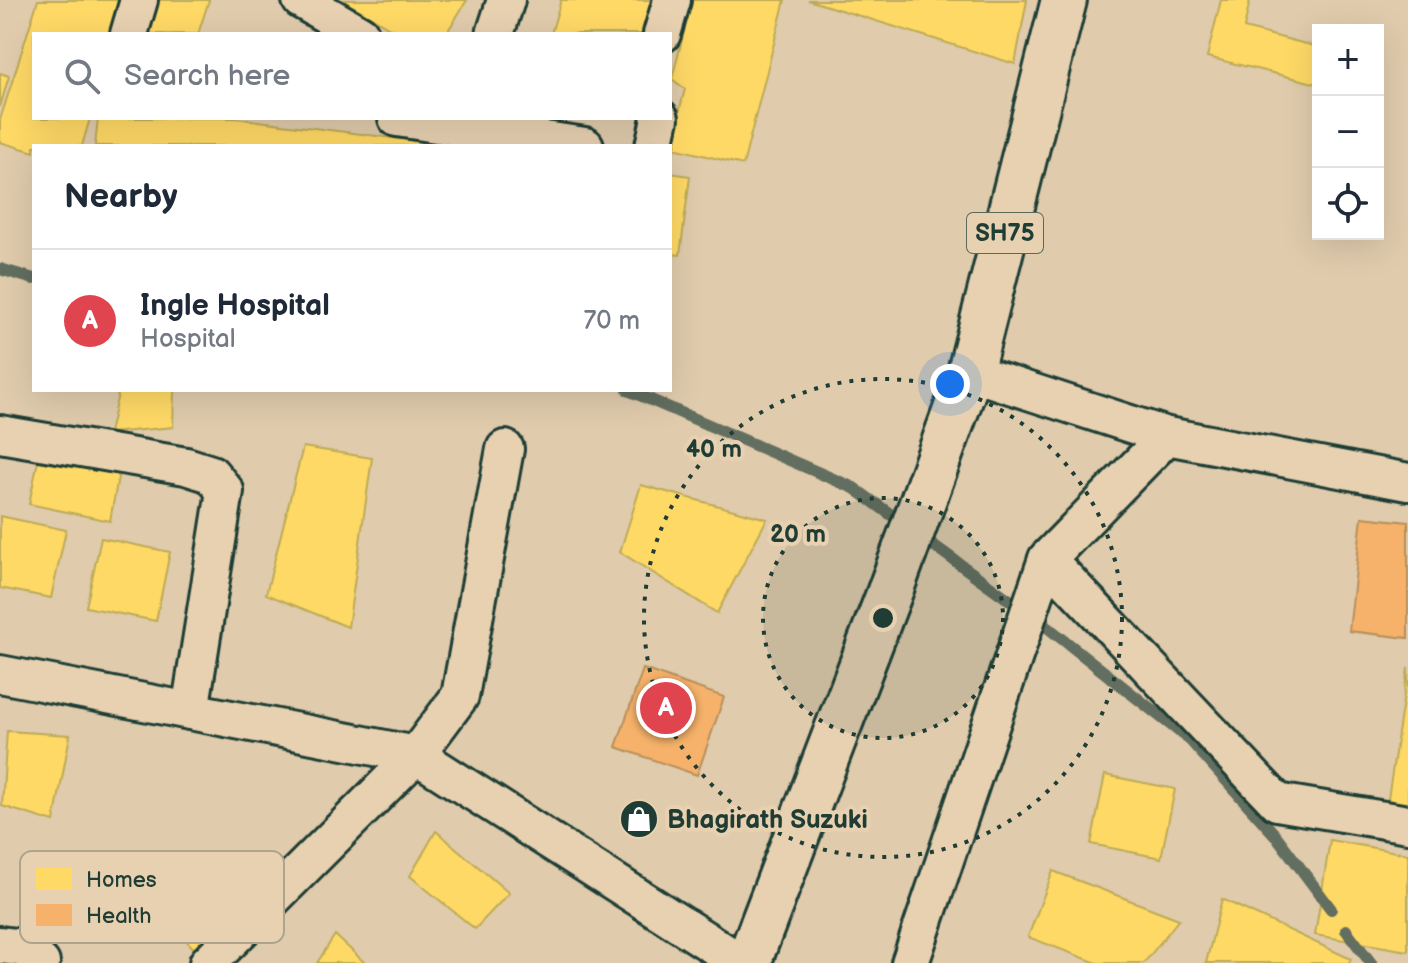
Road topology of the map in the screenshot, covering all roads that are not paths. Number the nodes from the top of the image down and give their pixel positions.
1 (139, 0) edge
2 (301, 0) edge
3 (506, 0) edge
4 (672, 0) edge
5 (1064, 0) edge
6 (130, 32) edge
7 (357, 32) edge
8 (496, 32) edge
9 (663, 32) edge
10 (424, 120) edge
11 (660, 120) edge
12 (465, 123) edge
13 (575, 144) edge
14 (654, 144) edge
15 (970, 372) junction
16 (0, 434) edge
17 (1167, 436) junction
18 (505, 449) dead end
19 (1408, 482) edge
20 (1047, 559) junction
21 (0, 674) edge
22 (190, 711) junction
23 (416, 755) junction
24 (1408, 824) edge
25 (284, 887) edge
26 (228, 943) edge
27 (0, 945) edge
28 (41, 963) edge
29 (208, 963) edge
30 (741, 963) edge
31 (748, 963) edge
32 (910, 963) edge

1 - 6 street
2 - 7 street
3 - 8 street
4 - 9 street
5 - 15 main road, SH75
10 - 12 street
11 - 14 street
12 - 13 street
15 - 17 street
15 - 31 main road, SH75
16 - 22 street
17 - 19 street
17 - 20 street
18 - 23 street
20 - 24 street
20 - 32 street
21 - 22 street
22 - 23 street
23 - 25 street
23 - 30 street
26 - 29 street
27 - 28 street

